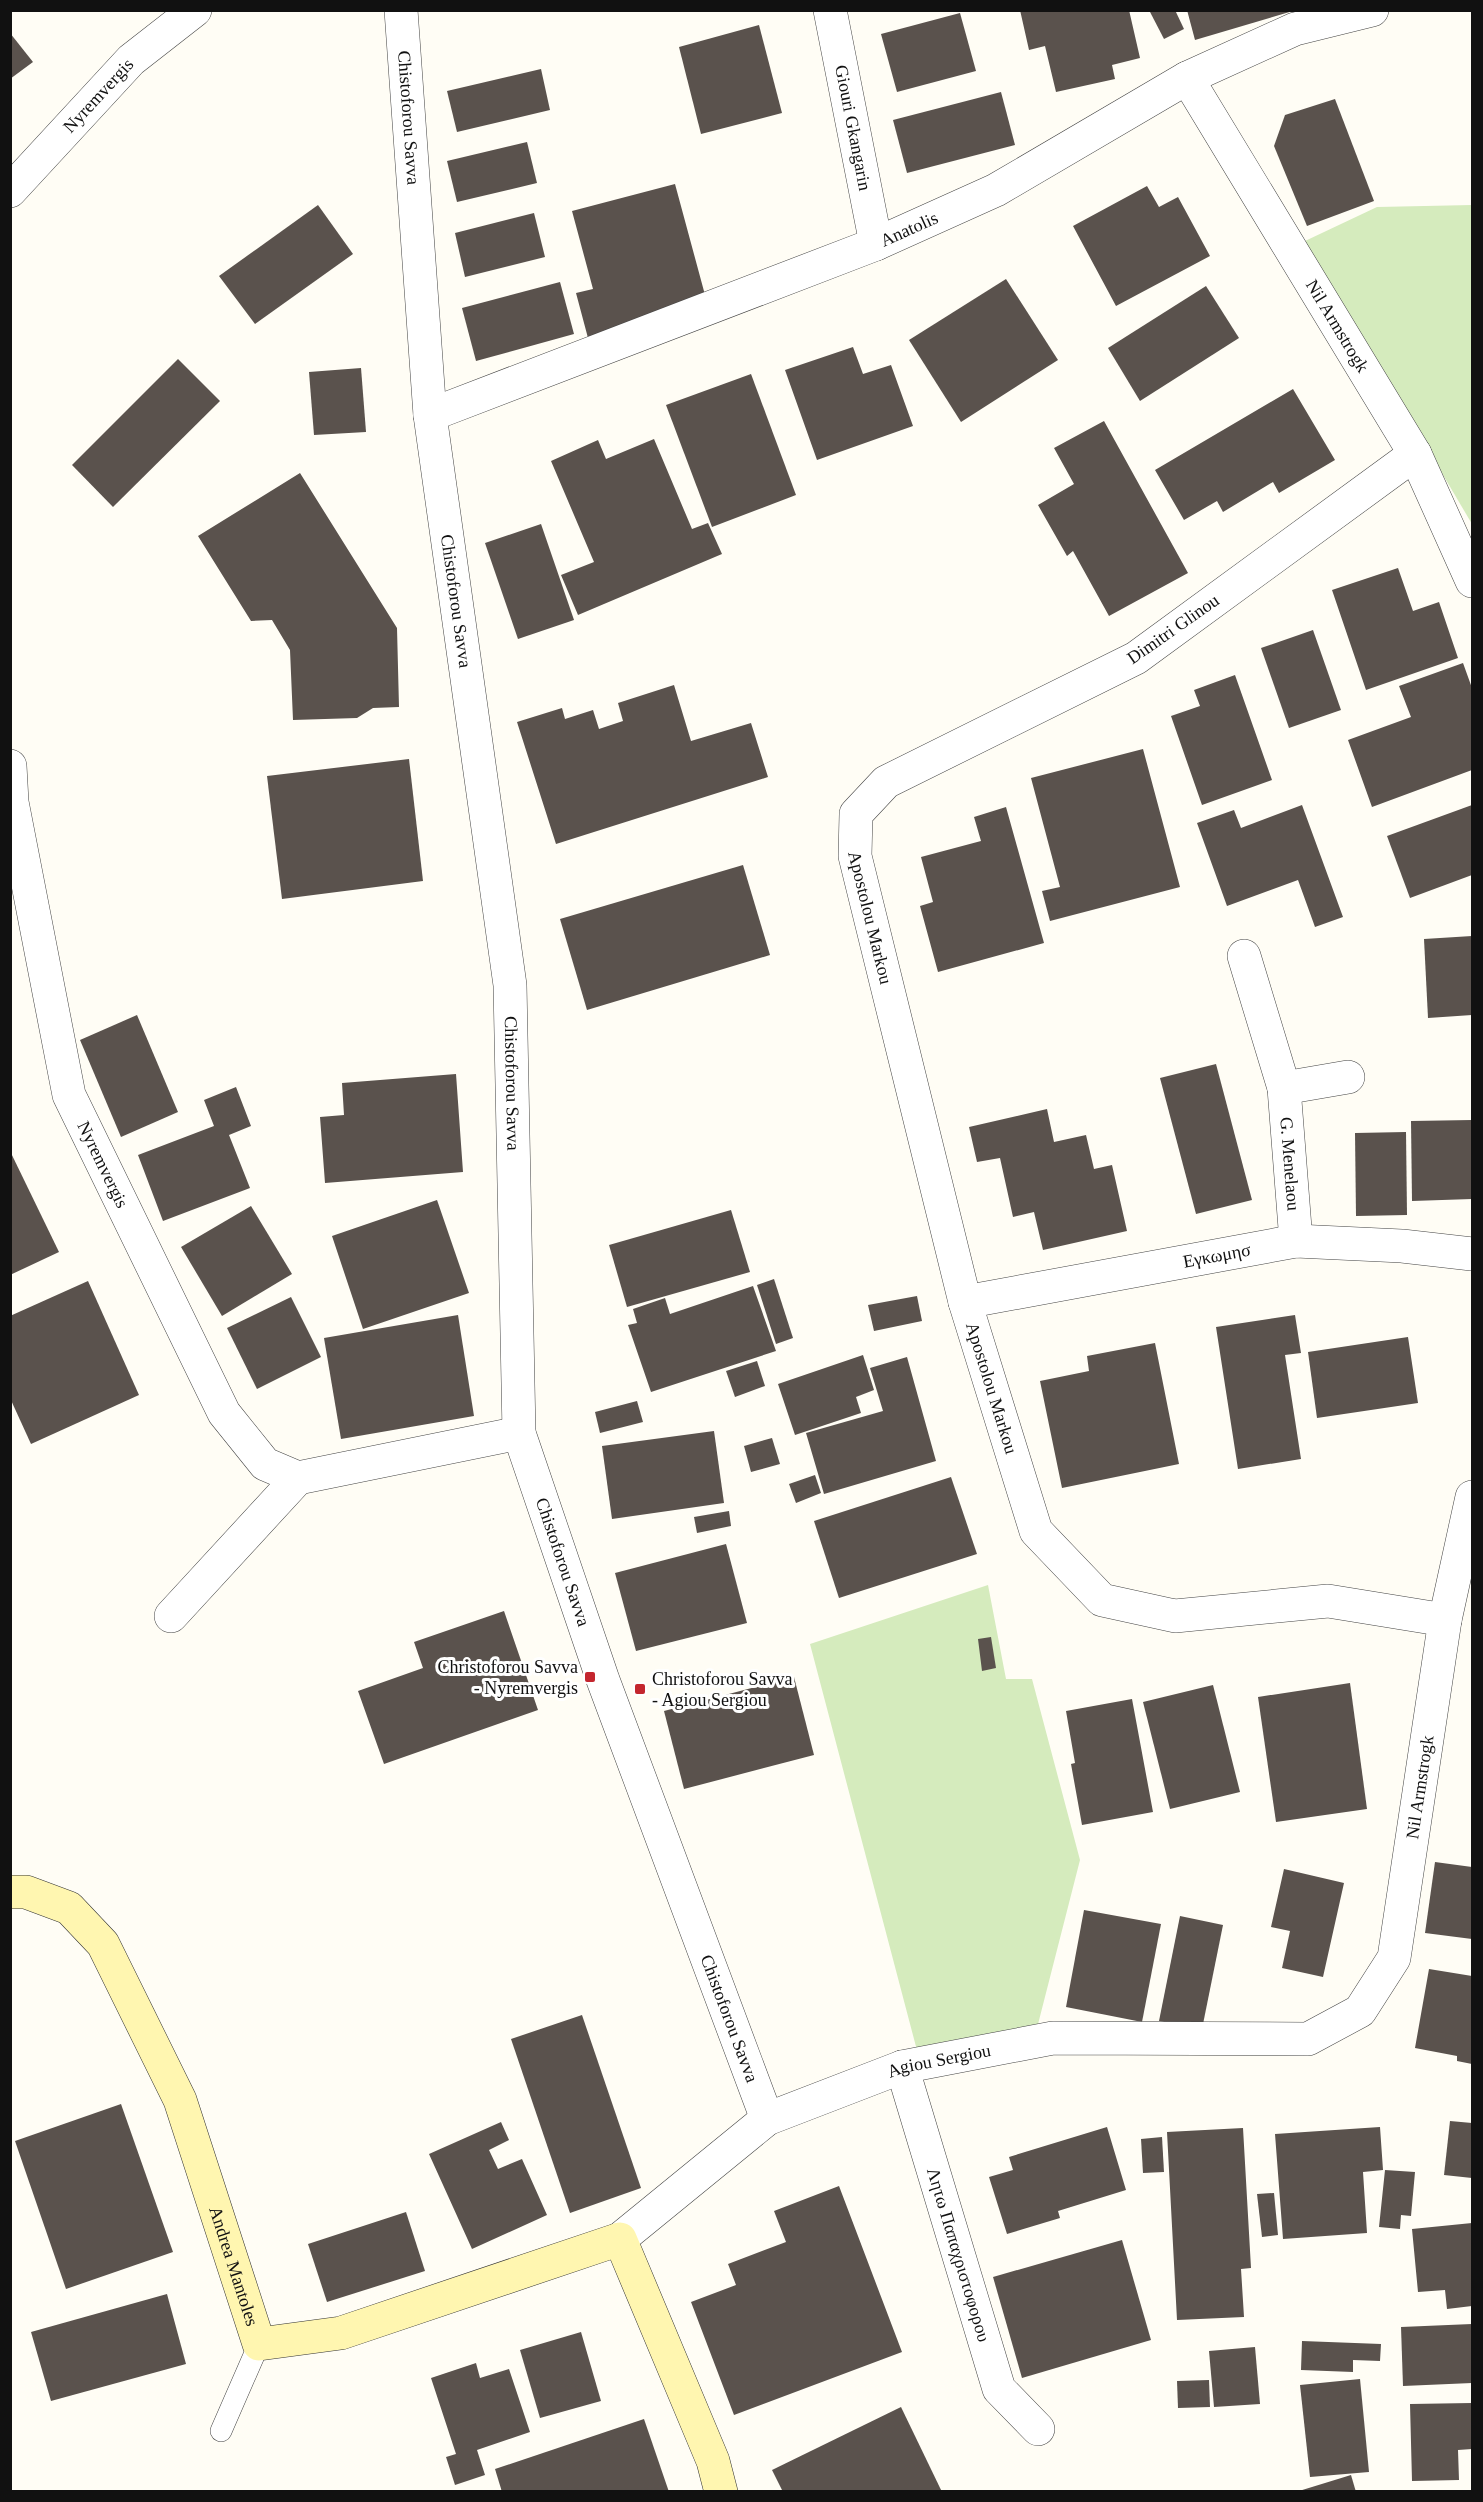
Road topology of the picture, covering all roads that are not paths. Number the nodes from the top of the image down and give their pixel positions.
1 (195, 10) edge
2 (401, 10) edge
3 (830, 10) edge
4 (1372, 10) edge
5 (1187, 78) junction
6 (10, 191) edge
7 (876, 244) junction
8 (430, 415) junction
9 (1415, 454) junction
10 (1473, 581) edge
11 (10, 766) edge
12 (11, 802) edge
13 (856, 814) joint
14 (1244, 956) dead end
15 (1348, 1077) dead end
16 (1284, 1088) junction
17 (1296, 1241) junction
18 (1473, 1254) edge
19 (965, 1302) junction
20 (519, 1433) junction
21 (298, 1478) junction
22 (1473, 1497) edge
23 (171, 1616) dead end
24 (1445, 1620) junction
25 (10, 1892) edge
26 (1308, 2039) joint
27 (902, 2067) junction
28 (767, 2119) junction
29 (620, 2239) junction
30 (259, 2344) junction
31 (1038, 2428) dead end
32 (220, 2431) dead end
33 (721, 2492) edge

1 - 6 street, Nyremvergis
2 - 8 street, Chistoforou Savva
3 - 7 street, Giouri Gkangarin
4 - 5 street, Anatolis
5 - 7 street, Anatolis
5 - 9 street, Nil Armstrogk
7 - 8 street, Anatolis
8 - 20 street, Chistoforou Savva
9 - 10 street, Nil Armstrogk
9 - 13 street, Dimitri Glinou
11 - 12 street, Nyremvergis
12 - 21 street, Nyremvergis
13 - 19 street, Apostolou Markou
14 - 16 street, G. Menelaou
15 - 16 street
16 - 17 street, G. Menelaou
17 - 18 street, Εγκωμησ
17 - 19 street, Εγκωμησ
19 - 24 street, Apostolou Markou
20 - 21 street
20 - 28 street, Chistoforou Savva
21 - 23 street
22 - 24 street, Nil Armstrogk
24 - 26 street, Nil Armstrogk
25 - 30 street, Andrea Mantoles
26 - 27 street, Agiou Sergiou
27 - 28 street, Agiou Sergiou
27 - 31 street, Λητω Παπαχριστοφορου
28 - 29 street, Agiou Sergiou
29 - 30 street, Andrea Mantoles
29 - 33 street
30 - 32 lane

